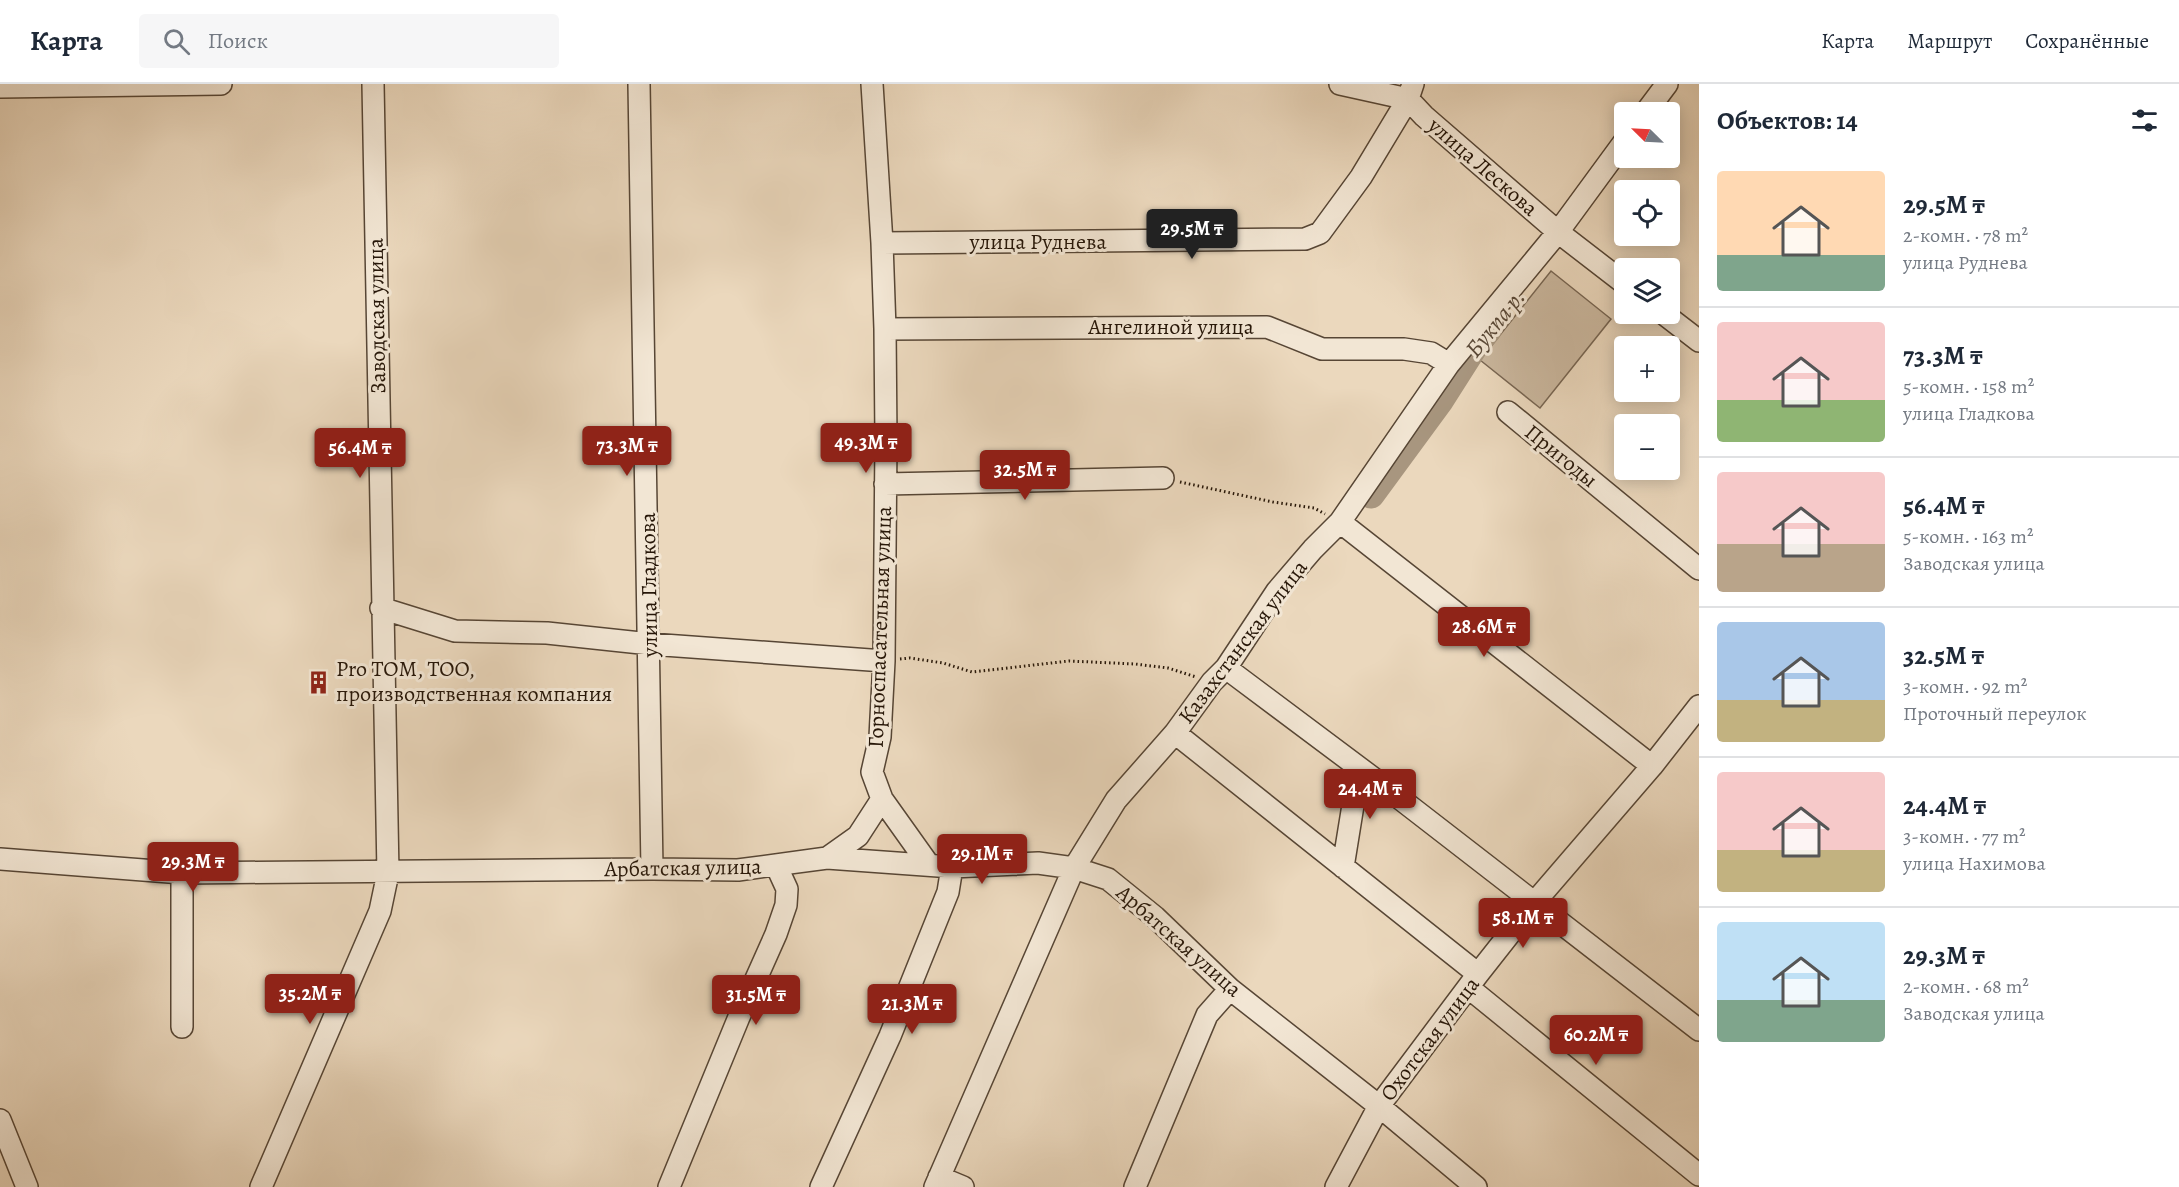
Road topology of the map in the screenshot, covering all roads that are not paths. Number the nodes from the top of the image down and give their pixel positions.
1 (221, 84) edge
2 (373, 84) edge
3 (639, 84) edge
4 (872, 84) edge
5 (1340, 84) edge
6 (1667, 84) edge
7 (0, 87) edge
8 (1411, 92) edge
9 (1654, 102) edge
10 (1614, 156) edge
11 (1558, 232) junction
12 (882, 243) junction
13 (1614, 276) edge
14 (1677, 324) edge
15 (885, 329) junction
16 (1699, 341) edge
17 (1449, 364) junction
18 (1508, 412) dead end
19 (1163, 478) road end
20 (885, 484) junction
21 (1340, 522) junction
22 (1699, 569) edge
23 (381, 608) junction
24 (650, 644) junction
25 (884, 661) junction
26 (1219, 675) junction
27 (1699, 706) edge
28 (1175, 733) junction
29 (1652, 765) junction
30 (1359, 768) junction
31 (882, 799) junction
32 (827, 858) junction
33 (0, 859) edge
34 (776, 865) junction
35 (929, 865) junction
36 (952, 867) junction
37 (1343, 867) junction
38 (1074, 868) junction
39 (652, 869) junction
40 (182, 873) junction
41 (388, 873) junction
42 (1534, 903) junction
43 (1473, 981) junction
44 (1230, 989) junction
45 (182, 1027) dead end
46 (1699, 1030) edge
47 (1379, 1106) junction
48 (0, 1120) edge
49 (1699, 1175) edge
50 (937, 1182) edge
51 (27, 1187) edge
52 (261, 1187) edge
53 (669, 1187) edge
54 (821, 1187) edge
55 (963, 1187) edge
56 (1135, 1187) edge
57 (1336, 1187) edge
58 (1476, 1187) edge

1 - 7 street
2 - 23 street, Заводская улица
3 - 24 street, улица Гладкова
4 - 12 street, Горноспасательная улица
5 - 8 street, улица Лескова
6 - 9 street
8 - 11 street, улица Лескова
8 - 12 street, улица Руднева
10 - 11 street, Казахстанская улица
11 - 13 street, улица Лескова
11 - 17 street, Казахстанская улица
12 - 15 street, Горноспасательная улица
14 - 16 street
15 - 17 street, Ангелиной улица
15 - 20 street, Горноспасательная улица
17 - 21 street, Казахстанская улица
18 - 22 street, Пригоды
19 - 20 street
20 - 25 street, Горноспасательная улица
21 - 26 street, Казахстанская улица
21 - 29 street
23 - 24 street
23 - 41 street, Заводская улица
24 - 25 street
24 - 39 street, улица Гладкова
25 - 31 street, Горноспасательная улица
26 - 28 street, Казахстанская улица
26 - 30 street
27 - 29 street, Охотская улица
28 - 37 street
28 - 38 street, Казахстанская улица
29 - 42 street, Охотская улица
30 - 37 street
30 - 42 street
31 - 32 street
31 - 35 street, Горноспасательная улица
32 - 34 street, Арбатская улица
32 - 35 street, Арбатская улица
33 - 40 street
34 - 39 street, Арбатская улица
34 - 53 street
35 - 36 street, Арбатская улица
36 - 38 street, Арбатская улица
36 - 54 street
37 - 43 street
38 - 44 street, Арбатская улица
38 - 50 street, Казахстанская улица
39 - 41 street, Арбатская улица
40 - 41 street
40 - 45 street
41 - 52 street, Заводская улица
42 - 43 street, Охотская улица
42 - 46 street
43 - 47 street, Охотская улица
43 - 49 street
44 - 47 street, Арбатская улица
44 - 56 street
47 - 57 street, Охотская улица
47 - 58 street, Арбатская улица
48 - 51 street
50 - 55 street

